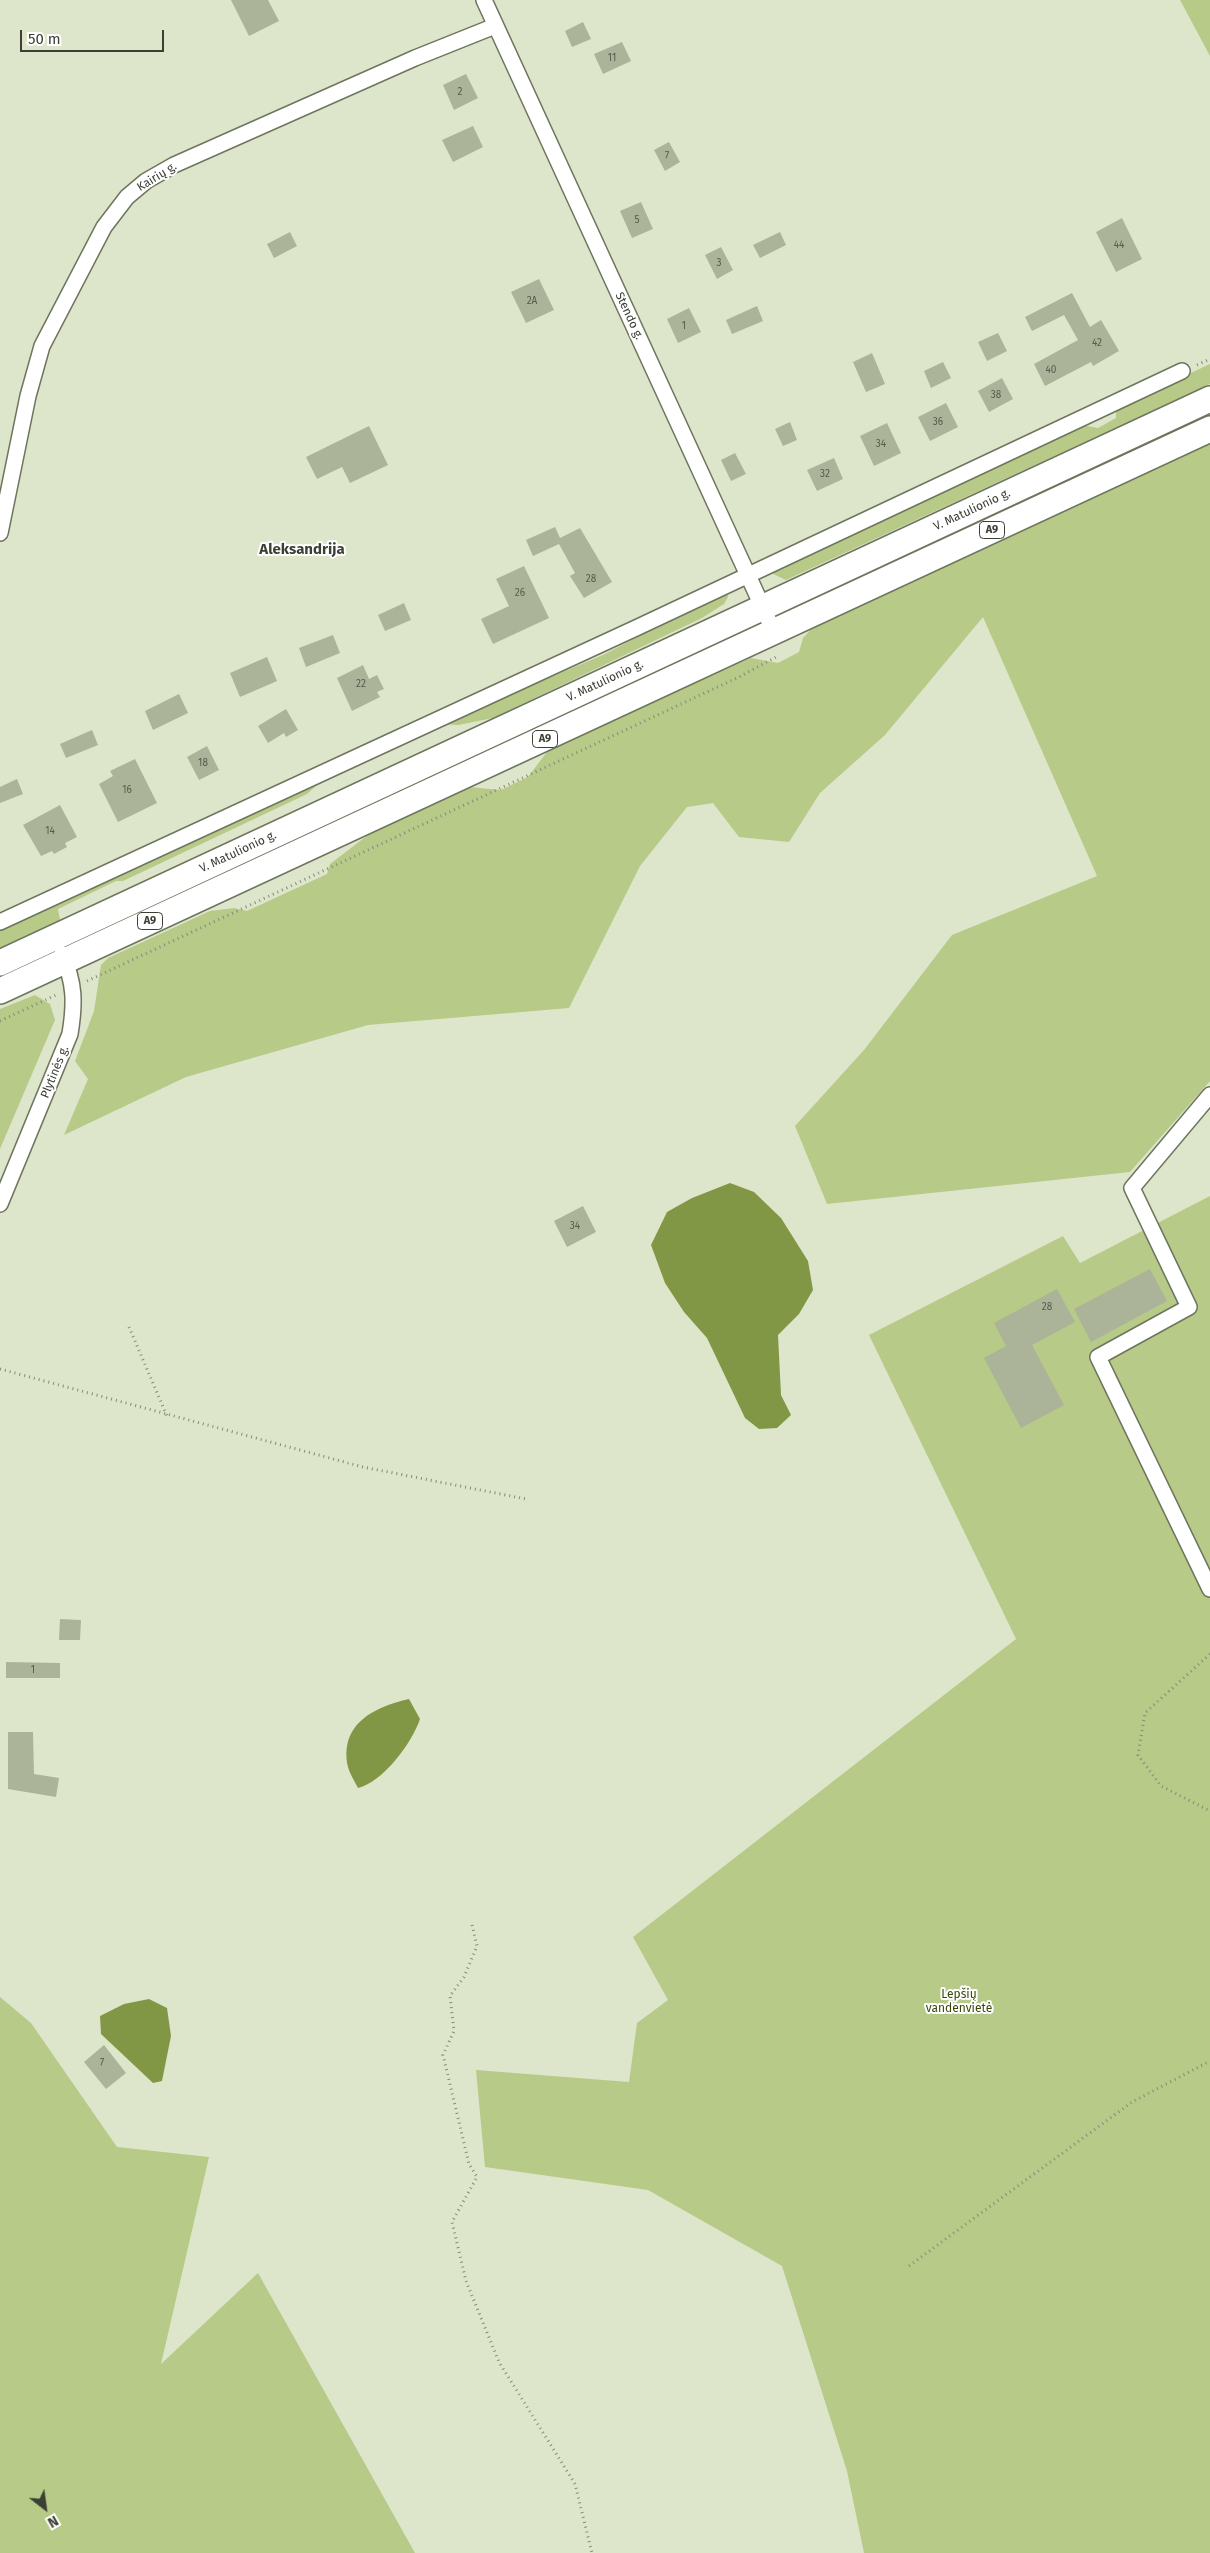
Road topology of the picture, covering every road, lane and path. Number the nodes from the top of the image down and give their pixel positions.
1 (484, 0) edge
2 (496, 26) junction
3 (1182, 371) dead end
4 (1210, 399) edge
5 (1210, 429) edge
6 (0, 533) edge
7 (747, 574) junction
8 (762, 607) junction
9 (774, 632) junction
10 (0, 922) edge
11 (54, 937) junction
12 (64, 960) junction
13 (0, 963) edge
14 (73, 988) junction
15 (0, 991) edge
16 (0, 1021) edge
17 (1210, 1095) edge
18 (0, 1204) edge
19 (129, 1327) dead end
20 (0, 1369) edge
21 (168, 1416) junction
22 (526, 1499) dead end
23 (1210, 1589) edge
24 (1210, 1654) edge
25 (1210, 1811) edge
26 (472, 1925) dead end
27 (1210, 2061) edge
28 (909, 2266) dead end
29 (592, 2553) edge

1 - 2 street, Stendo g.
2 - 6 street, Kairių g.
2 - 7 street, Stendo g.
3 - 7 street
4 - 8 highway, V. Matulionio g. / A9
5 - 9 highway, V. Matulionio g. / A9
7 - 8 street, Stendo g.
7 - 10 street
8 - 9 street, Stendo g.
8 - 11 highway, V. Matulionio g. / A9
9 - 12 highway, V. Matulionio g. / A9
9 - 14 path
11 - 12 street, Plytinės g.
11 - 13 highway, V. Matulionio g. / A9
12 - 14 street, Plytinės g.
12 - 15 highway, V. Matulionio g. / A9
14 - 16 path
14 - 18 street, Plytinės g.
17 - 23 street
19 - 21 path
20 - 21 path
21 - 22 path
24 - 25 path
26 - 29 path
27 - 28 path

